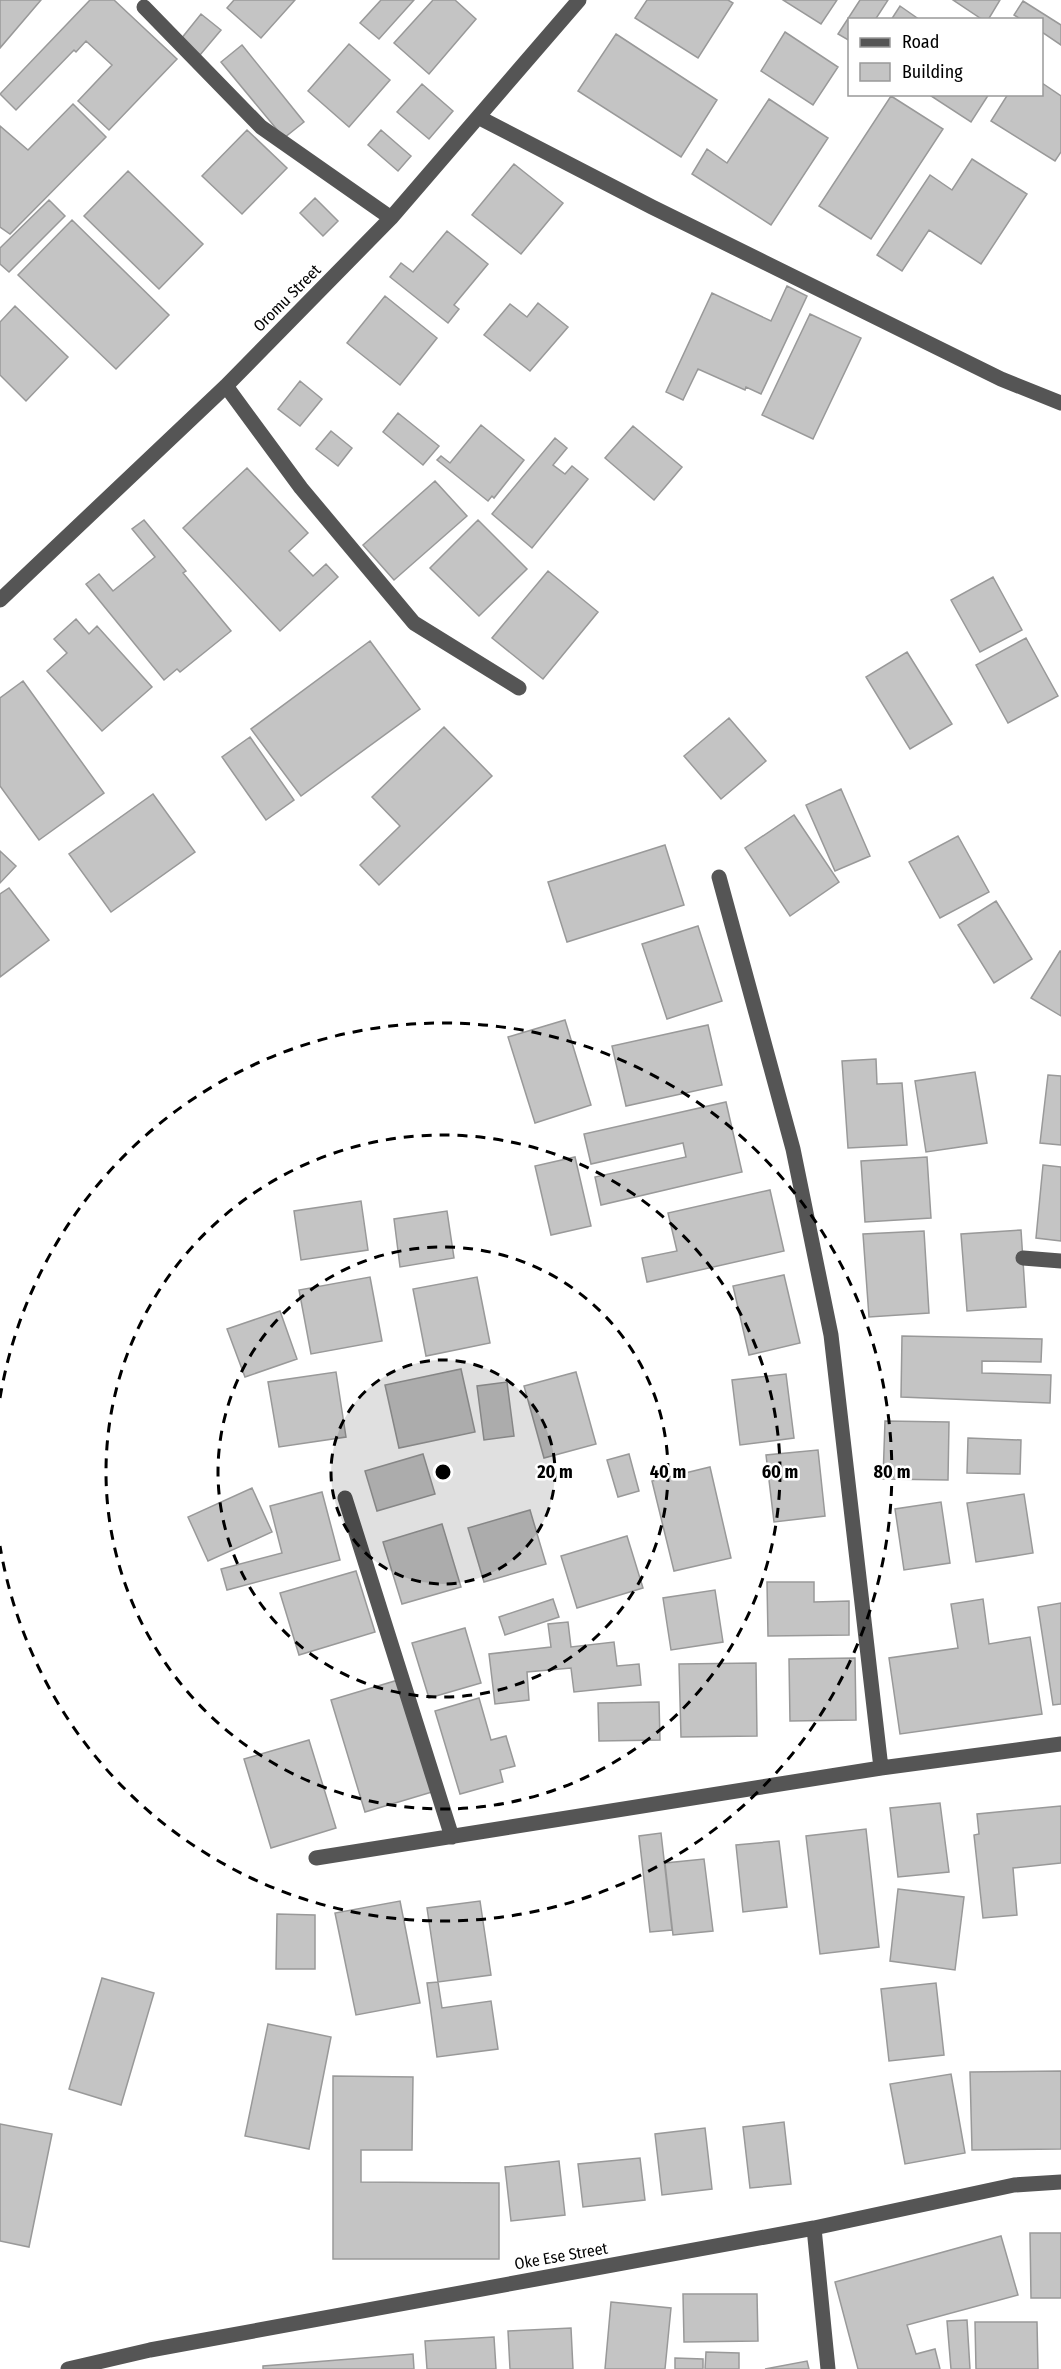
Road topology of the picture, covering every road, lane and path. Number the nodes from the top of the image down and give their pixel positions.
1 (579, 0) edge
2 (144, 7) dead end
3 (478, 117) junction
4 (391, 218) junction
5 (226, 386) junction
6 (1061, 403) edge
7 (0, 600) edge
8 (519, 688) dead end
9 (718, 877) dead end
10 (1023, 1258) dead end
11 (1061, 1261) edge
12 (345, 1498) dead end
13 (1061, 1744) edge
14 (881, 1768) junction
15 (452, 1837) junction
16 (316, 1858) dead end
17 (1061, 2182) edge
18 (814, 2228) junction
19 (68, 2369) edge
20 (828, 2369) edge

1 - 3 street, Oromu Street
2 - 4 street
3 - 4 street, Oromu Street
3 - 6 street
4 - 5 street, Oromu Street
5 - 7 street, Oromu Street
5 - 8 street
9 - 14 street
10 - 11 street
12 - 15 street
13 - 14 street
14 - 15 street
15 - 16 street
17 - 18 street, Oke Ese Street
18 - 19 street, Oke Ese Street
18 - 20 street

